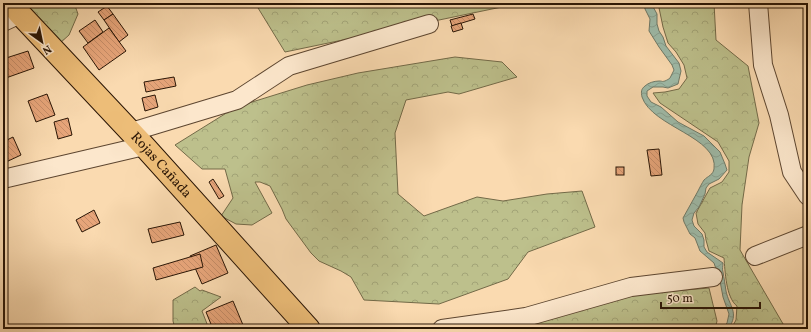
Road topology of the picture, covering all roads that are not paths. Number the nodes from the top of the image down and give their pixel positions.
1 (758, 3) edge
2 (11, 13) edge
3 (429, 24) dead end
4 (138, 139) junction
5 (3, 179) edge
6 (808, 196) edge
7 (808, 235) edge
8 (755, 256) dead end
9 (713, 277) dead end
10 (309, 329) edge
11 (442, 329) edge

1 - 6 street
2 - 4 main road, Rojas Cañada
3 - 4 street
4 - 5 street
4 - 10 main road, Rojas Cañada
7 - 8 street
9 - 11 street

